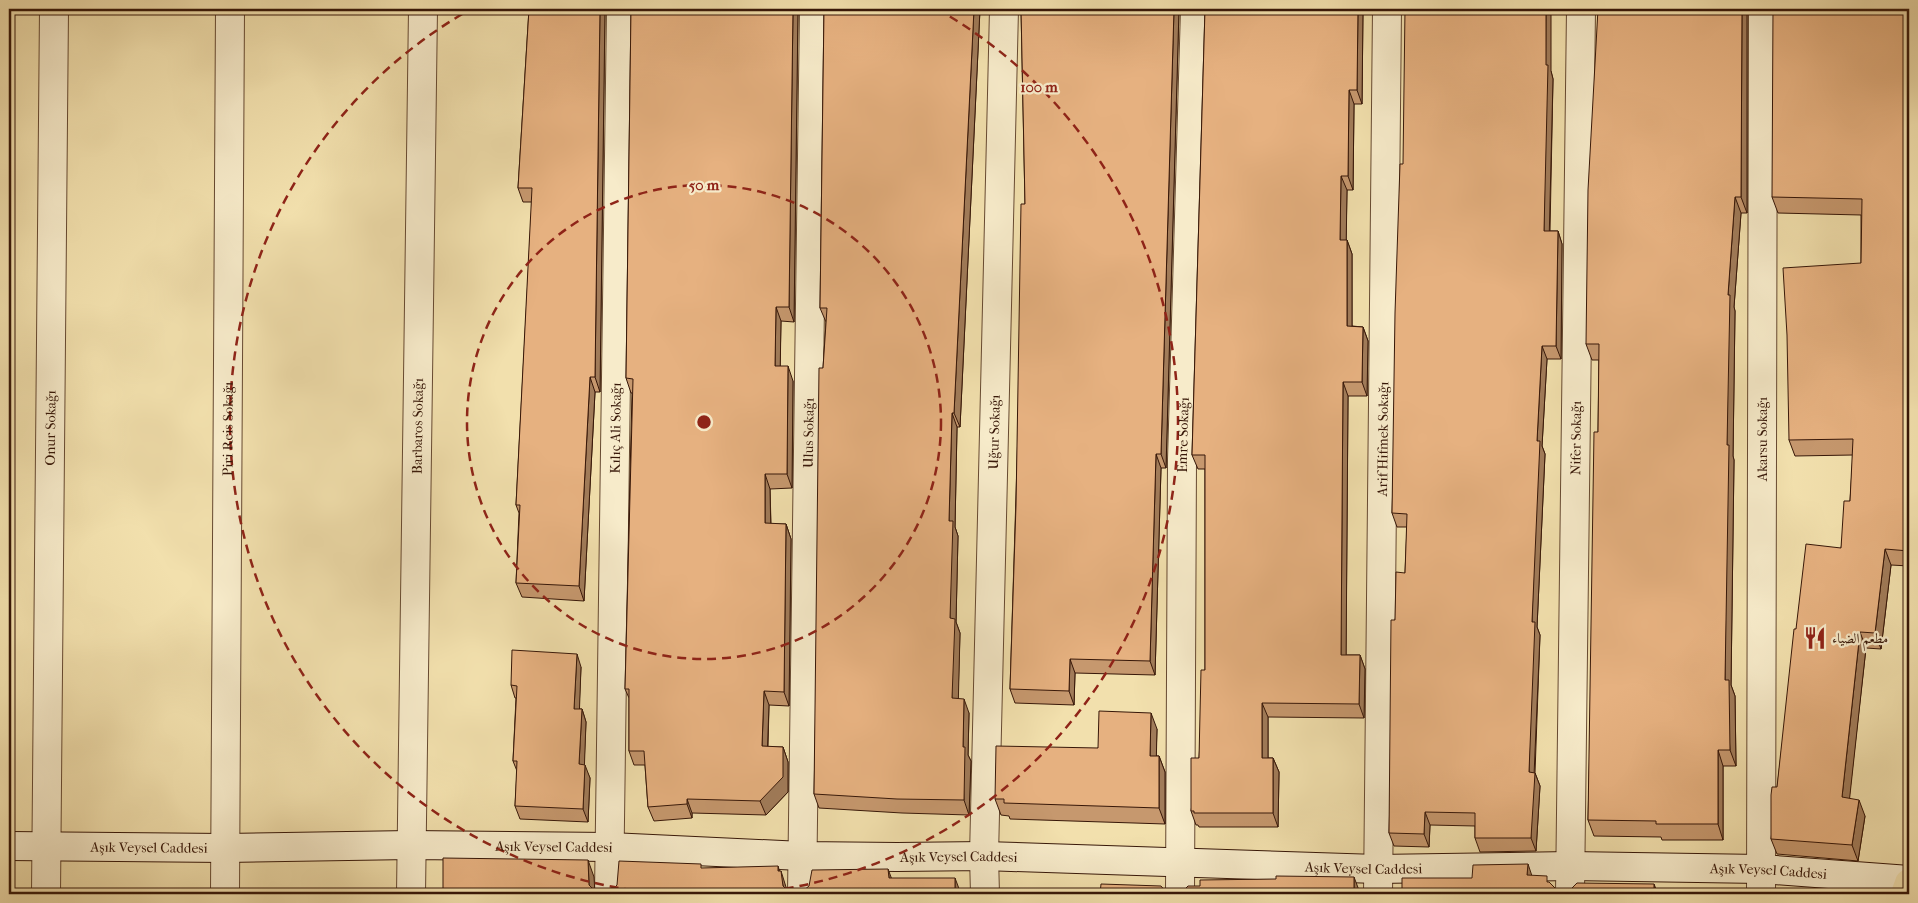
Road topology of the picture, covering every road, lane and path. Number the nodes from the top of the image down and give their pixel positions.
1 (54, 9) edge
2 (230, 9) edge
3 (423, 9) edge
4 (621, 9) edge
5 (814, 9) edge
6 (1004, 9) edge
7 (1196, 9) edge
8 (1386, 9) edge
9 (1580, 9) edge
10 (1763, 9) edge
11 (410, 845) junction
12 (9, 846) edge
13 (46, 847) junction
14 (610, 847) junction
15 (225, 848) junction
16 (802, 856) junction
17 (984, 856) junction
18 (1179, 862) junction
19 (1570, 866) junction
20 (1377, 881) edge
21 (1761, 881) edge
22 (1909, 881) edge
23 (46, 894) edge
24 (226, 894) edge
25 (411, 894) edge
26 (610, 894) edge
27 (802, 894) edge
28 (985, 894) edge
29 (1180, 894) edge
30 (1570, 894) edge
31 (1905, 894) edge

1 - 13 street, Onur Sokağı
2 - 15 street, Piri Reis Sokağı
3 - 11 street, Barbaros Sokağı
4 - 14 street, Kılıç Ali Sokağı
5 - 16 street, Ulus Sokağı
6 - 17 street, Uğur Sokağı
7 - 18 street, Emre Sokağı
8 - 20 street, Arif Hifmek Sokağı
9 - 19 street, Nifer Sokağı
10 - 21 street, Akarsu Sokağı
11 - 14 street, Aşık Veysel Caddesi
11 - 15 street, Aşık Veysel Caddesi
11 - 25 street, Barbaros Sokağı
12 - 13 street, Aşık Veysel Caddesi
13 - 15 street, Aşık Veysel Caddesi
13 - 23 street, Onur Sokağı
14 - 16 street, Aşık Veysel Caddesi
14 - 26 street, Kılıç Ali Sokağı
15 - 24 street, Piri Reis Sokağı
16 - 17 street, Aşık Veysel Caddesi
16 - 27 street, Ulus Sokağı
17 - 18 street, Aşık Veysel Caddesi
17 - 28 street, Uğur Sokağı
18 - 20 street, Aşık Veysel Caddesi
18 - 29 street, Emre Sokağı
19 - 20 street, Aşık Veysel Caddesi
19 - 21 street, Aşık Veysel Caddesi
19 - 30 street, Nifer Sokağı
21 - 22 street, Aşık Veysel Caddesi
22 - 31 main road

